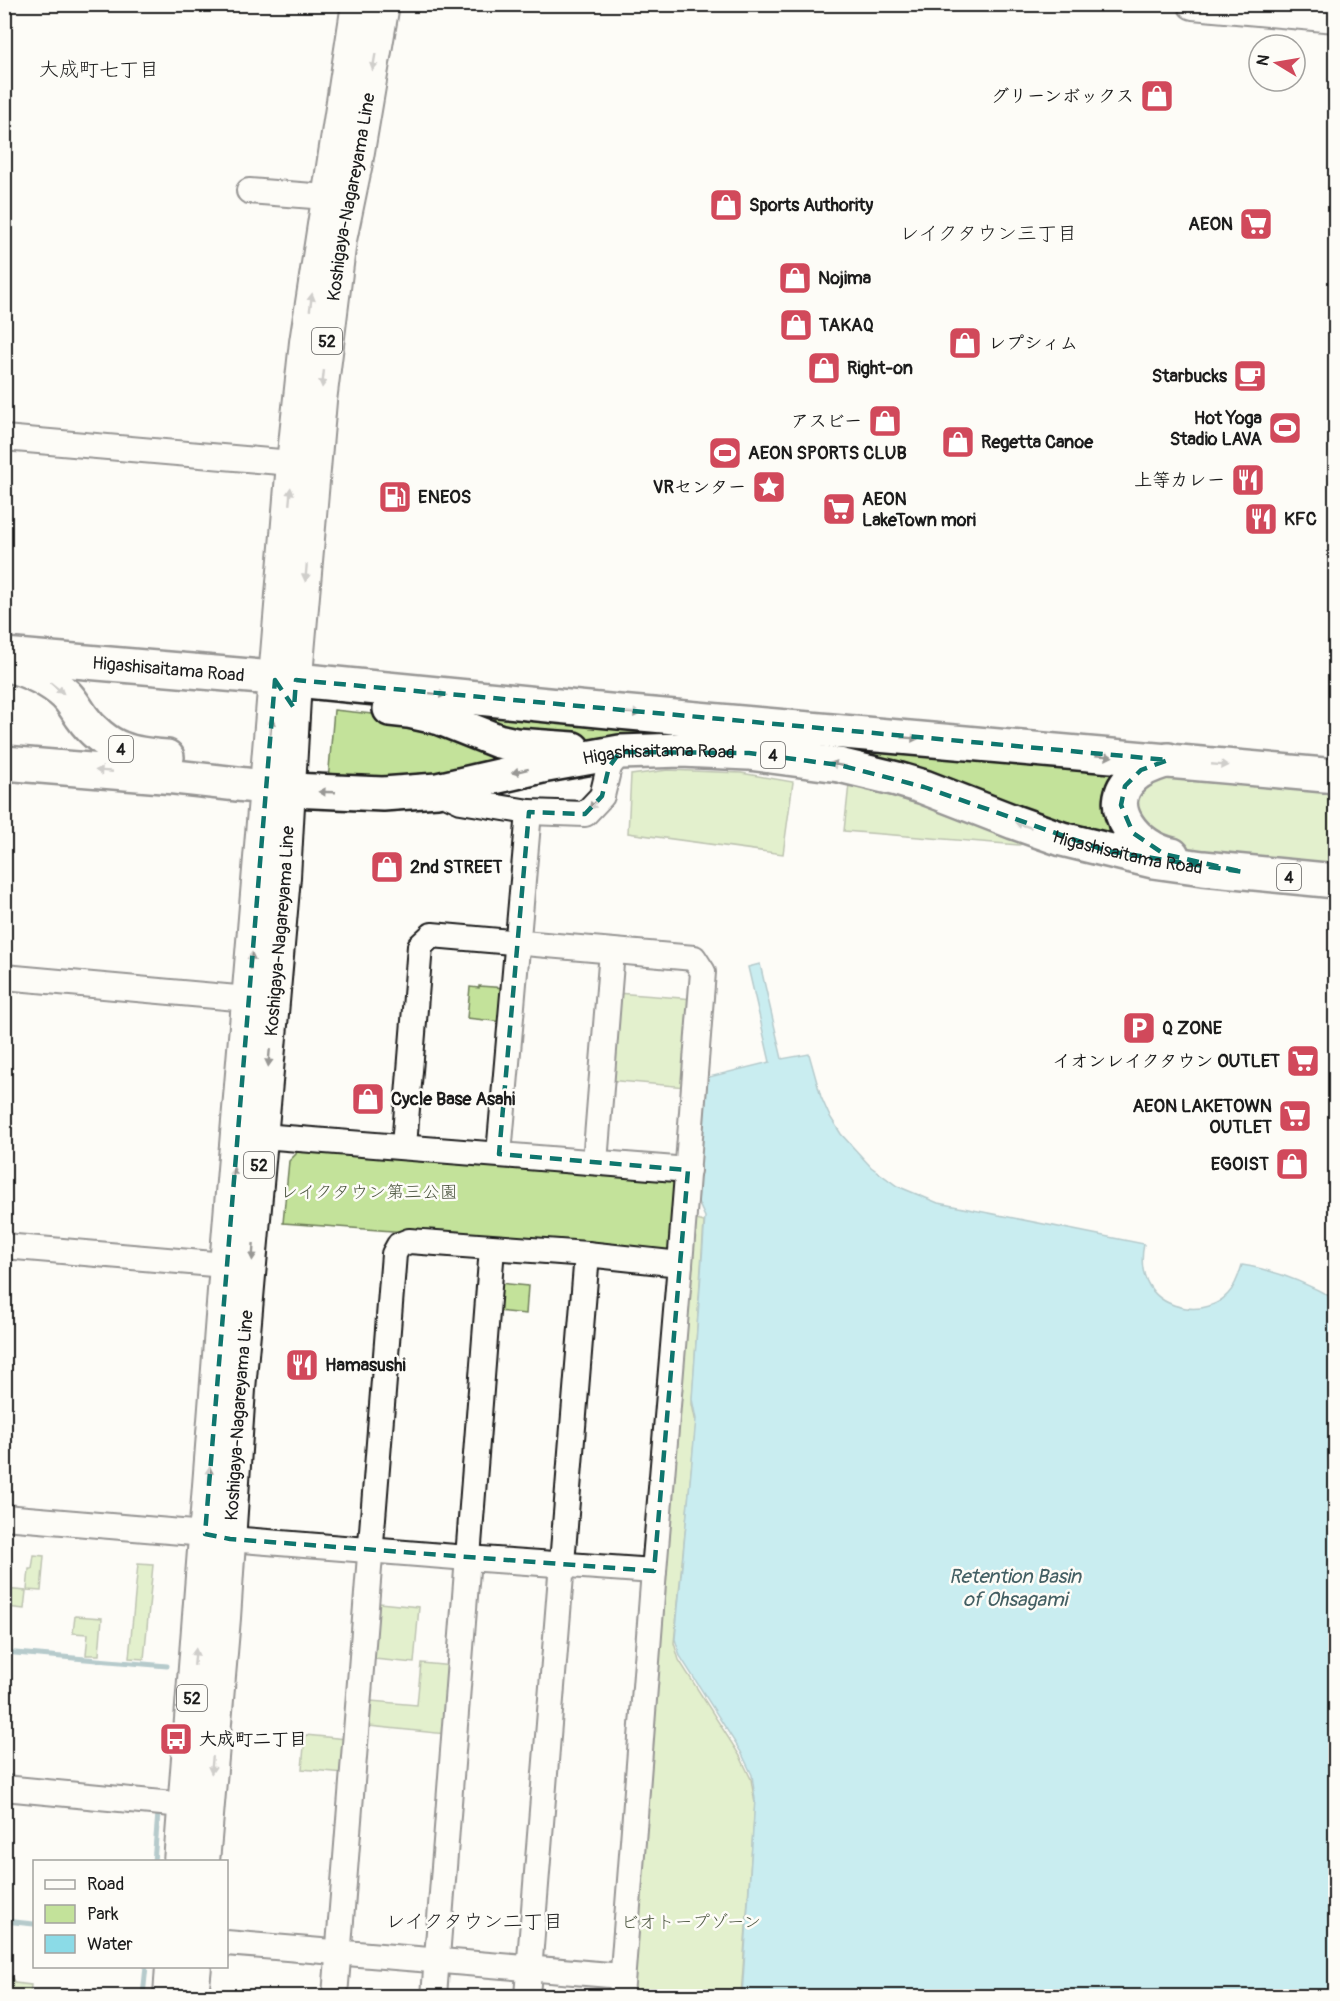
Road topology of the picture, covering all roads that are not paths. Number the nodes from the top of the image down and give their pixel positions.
1 (357, 4) edge
2 (384, 4) edge
3 (1192, 4) edge
4 (1335, 17) edge
5 (249, 191) dead end
6 (326, 197) junction
7 (4, 438) edge
8 (292, 463) junction
9 (4, 655) edge
10 (4, 664) edge
11 (289, 686) junction
12 (620, 752) junction
13 (1168, 760) junction
14 (4, 763) edge
15 (1335, 776) edge
16 (275, 784) junction
17 (437, 790) junction
18 (529, 812) junction
19 (1243, 872) junction
20 (1335, 880) edge
21 (519, 941) junction
22 (612, 951) junction
23 (4, 977) edge
24 (248, 999) junction
25 (262, 1136) junction
26 (404, 1146) junction
27 (499, 1154) junction
28 (595, 1162) junction
29 (688, 1170) junction
30 (4, 1246) edge
31 (492, 1248) junction
32 (587, 1254) junction
33 (680, 1264) junction
34 (225, 1265) junction
35 (4, 1517) edge
36 (218, 1536) junction
37 (370, 1550) junction
38 (468, 1558) junction
39 (561, 1565) junction
40 (654, 1571) junction
41 (4, 1788) edge
42 (183, 1805) junction
43 (179, 1860) edge
44 (204, 1860) edge
45 (228, 1943) edge
46 (339, 1954) junction
47 (437, 1961) junction
48 (171, 1968) edge
49 (196, 1968) edge
50 (529, 1968) junction
51 (622, 1986) edge
52 (169, 1996) edge
53 (193, 1996) edge
54 (335, 1996) edge
55 (434, 1996) edge
56 (527, 1996) edge

1 - 6 main road, Koshigaya-Nagareyama Line / 52
2 -> 11 main road, Koshigaya-Nagareyama Line / 52
3 - 4 main road
5 - 6 street
8 -> 6 main road, Koshigaya-Nagareyama Line / 52
7 - 8 street
11 -> 8 main road, Koshigaya-Nagareyama Line / 52
9 - 11 highway, Higashisaitama Road / 4
10 -> 16 highway, 4
11 - 12 highway, 4
11 -> 13 highway, Higashisaitama Road / 4
11 - 16 main road, Koshigaya-Nagareyama Line / 52
12 -> 17 highway, Higashisaitama Road / 4
12 -> 18 street
19 -> 12 highway, Higashisaitama Road / 4
13 -> 15 highway, Higashisaitama Road / 4
13 - 19 highway, 4
16 -> 14 highway, Higashisaitama Road / 4
17 -> 16 highway, Higashisaitama Road / 4
24 -> 16 main road, Koshigaya-Nagareyama Line / 52
16 -> 25 main road, Koshigaya-Nagareyama Line / 52
17 - 18 street
18 - 21 street
19 - 20 highway, Higashisaitama Road / 4
21 - 22 street
21 - 26 street
21 - 27 street
22 - 28 street
22 - 29 street
23 - 24 street
34 -> 24 main road, Koshigaya-Nagareyama Line / 52
25 - 26 street
25 -> 36 main road, Koshigaya-Nagareyama Line / 52
26 - 27 street
27 - 28 street
28 - 29 street
29 - 33 street
30 - 34 street
31 - 32 street
31 - 37 street
31 - 38 street
32 - 33 street
32 - 39 street
33 - 40 street
36 -> 34 main road, Koshigaya-Nagareyama Line / 52
35 - 36 street
36 - 37 street
42 -> 36 main road, Koshigaya-Nagareyama Line / 52
36 -> 44 main road, Koshigaya-Nagareyama Line / 52
37 - 38 street
37 - 46 street
38 - 39 street
38 - 47 street
39 - 40 street
39 - 50 street
40 - 51 street
41 - 42 street
42 - 43 main road, Koshigaya-Nagareyama Line / 52
45 - 46 street
46 - 47 street
46 - 54 street
47 - 50 street
47 - 55 street
48 - 52 main road
49 - 53 main road
50 - 51 street
50 - 56 street

